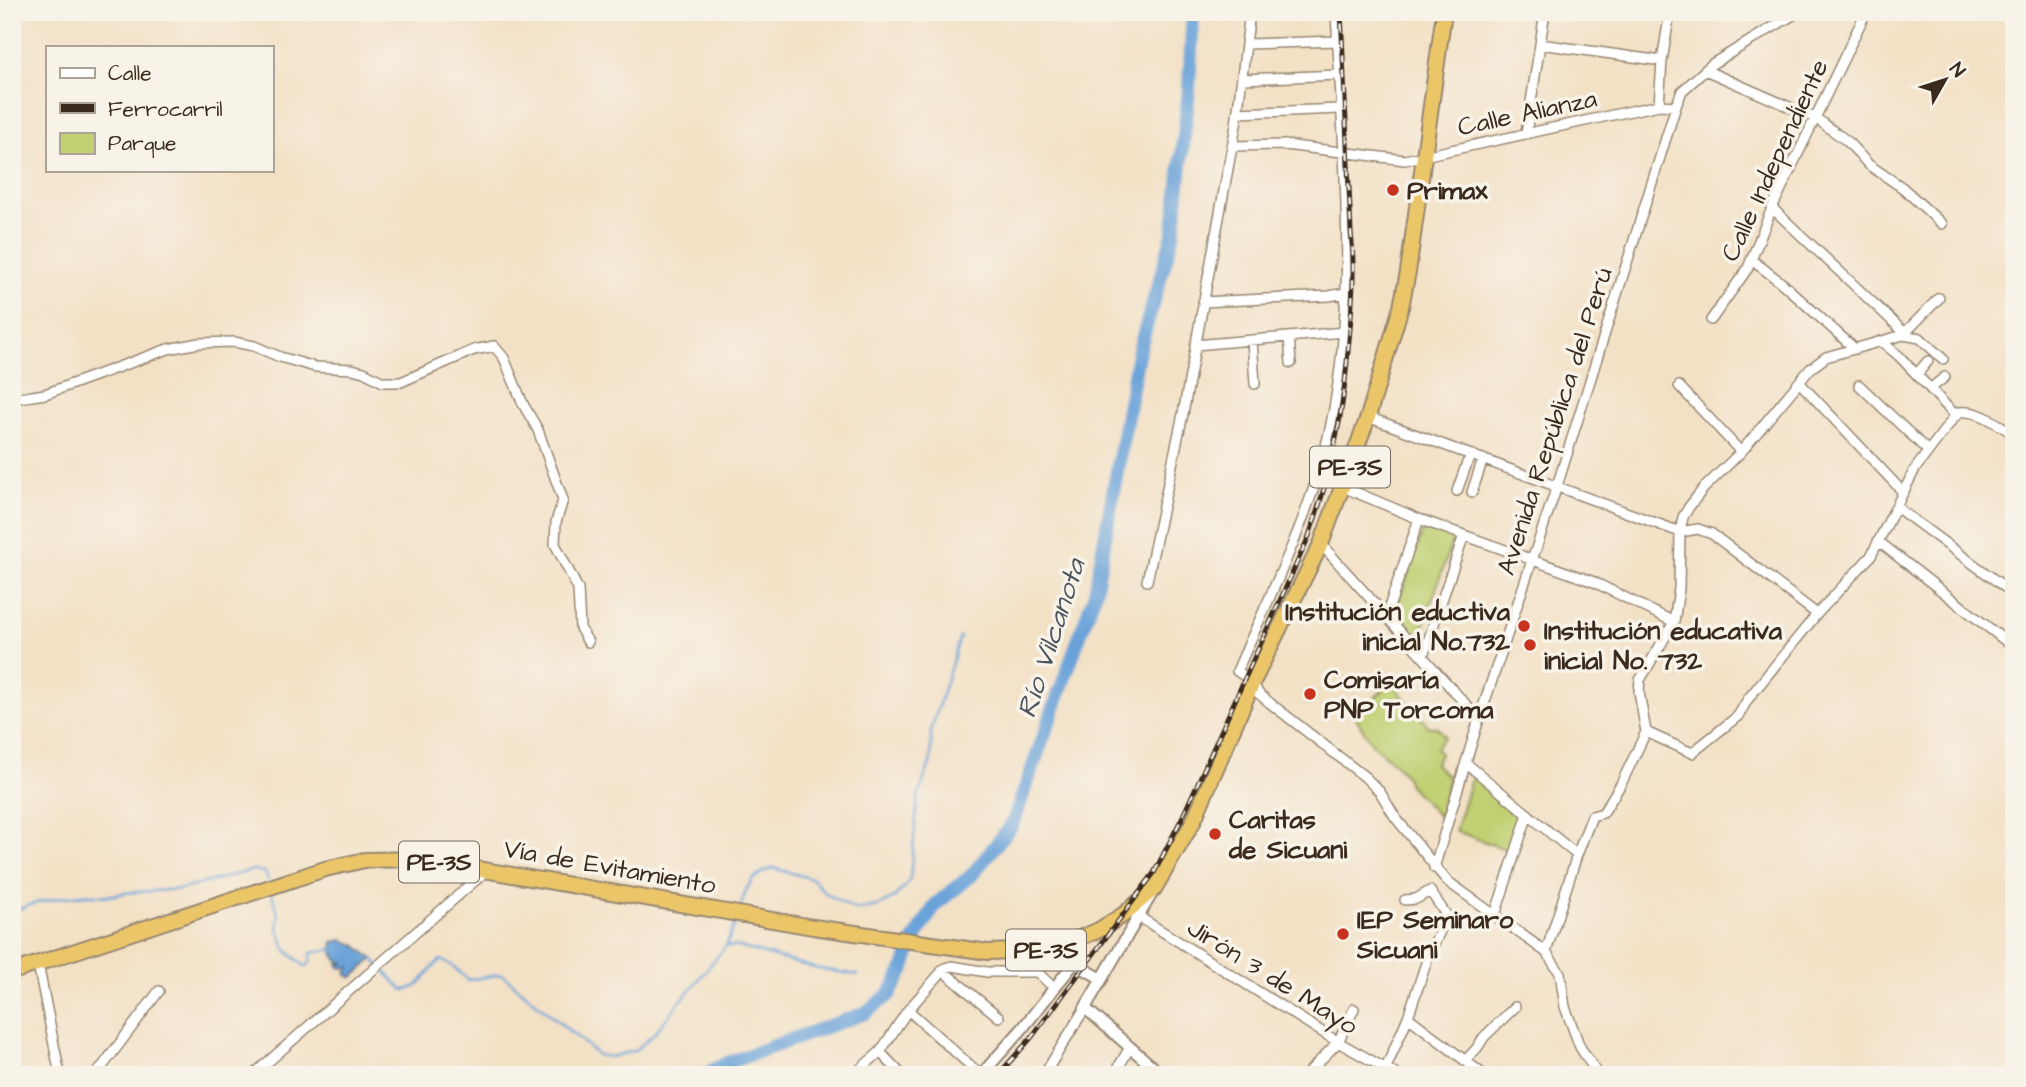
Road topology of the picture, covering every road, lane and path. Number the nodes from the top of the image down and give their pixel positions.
1 (1250, 12) edge
2 (1336, 12) edge
3 (1444, 12) edge
4 (1545, 12) edge
5 (1670, 12) edge
6 (1798, 12) edge
7 (1866, 12) edge
8 (1337, 41) junction
9 (1246, 44) junction
10 (1539, 44) junction
11 (1662, 61) junction
12 (1705, 70) junction
13 (1339, 75) junction
14 (1242, 79) junction
15 (1658, 105) junction
16 (1676, 106) junction
17 (1341, 109) junction
18 (1237, 113) junction
19 (1816, 119) junction
20 (1526, 134) junction
21 (1232, 146) junction
22 (1342, 151) junction
23 (1424, 156) junction
24 (1772, 208) junction
25 (1942, 224) dead end
26 (1752, 260) junction
27 (1345, 293) junction
28 (1939, 298) dead end
29 (1203, 302) junction
30 (1711, 320) dead end
31 (1344, 332) junction
32 (1904, 334) junction
33 (1289, 337) junction
34 (1252, 340) junction
35 (1881, 341) junction
36 (1195, 345) junction
37 (1855, 348) junction
38 (1942, 359) dead end
39 (1928, 361) dead end
40 (1291, 363) dead end
41 (1917, 374) junction
42 (1945, 377) dead end
43 (1800, 383) junction
44 (1255, 384) dead end
45 (1859, 385) dead end
46 (1679, 386) dead end
47 (1931, 388) junction
48 (12, 399) edge
49 (1955, 416) junction
50 (1368, 417) junction
51 (2014, 434) edge
52 (1741, 452) junction
53 (1928, 452) junction
54 (1472, 455) junction
55 (1483, 459) junction
56 (1557, 486) junction
57 (1343, 487) junction
58 (1457, 491) dead end
59 (1472, 492) dead end
60 (1903, 492) junction
61 (1896, 507) junction
62 (1419, 519) junction
63 (1680, 532) junction
64 (1464, 535) junction
65 (1878, 541) junction
66 (1321, 544) junction
67 (1531, 559) junction
68 (1147, 581) dead end
69 (2014, 594) edge
70 (1817, 614) junction
71 (1386, 616) junction
72 (1674, 622) junction
73 (588, 642) dead end
74 (2012, 646) dead end
75 (1423, 656) junction
76 (1253, 682) junction
77 (1479, 719) junction
78 (1646, 732) junction
79 (1467, 764) junction
80 (1528, 814) junction
81 (1577, 855) junction
82 (1434, 868) junction
83 (487, 870) junction
84 (1405, 900) dead end
85 (1133, 914) junction
86 (1495, 915) junction
87 (1064, 946) junction
88 (1546, 952) junction
89 (1074, 963) junction
90 (38, 964) junction
91 (942, 970) junction
92 (12, 972) edge
93 (1102, 979) junction
94 (1054, 988) junction
95 (159, 991) dead end
96 (1515, 1007) dead end
97 (1085, 1008) junction
98 (1354, 1009) dead end
99 (908, 1010) junction
100 (999, 1017) dead end
101 (1408, 1017) junction
102 (1338, 1042) junction
103 (1130, 1047) junction
104 (880, 1052) junction
105 (1465, 1061) junction
106 (1387, 1068) junction
107 (60, 1075) edge
108 (96, 1075) edge
109 (254, 1075) edge
110 (853, 1075) edge
111 (902, 1075) edge
112 (981, 1075) edge
113 (1045, 1075) edge
114 (1114, 1075) edge
115 (1163, 1075) edge
116 (1306, 1075) edge
117 (1397, 1075) edge
118 (1484, 1075) edge
119 (1598, 1075) edge

1 - 9 street
2 - 8 street
3 - 23 highway, PE-3S
4 - 10 street
5 - 11 street
6 - 12 street
7 - 19 street, Calle Independiente
8 - 9 street
8 - 13 street
9 - 14 street
10 - 11 street
10 - 20 street
11 - 15 street
12 - 16 street
12 - 19 street
13 - 14 street
13 - 17 street
14 - 18 street
15 - 16 street, Calle Alianza
15 - 20 street, Calle Alianza
16 - 56 street, Avenida República del Perú
17 - 18 street
17 - 22 street
18 - 21 street
19 - 24 street, Calle Independiente
19 - 25 street
20 - 23 street, Calle Alianza
21 - 22 street, Calle Alianza
21 - 29 street
22 - 23 street, Calle Alianza
22 - 27 street
23 - 50 highway, PE-3S
24 - 26 street, Calle Independiente
24 - 32 street
26 - 30 street, Calle Independiente
26 - 37 street
27 - 29 street
27 - 31 street
28 - 32 street
29 - 36 street
31 - 33 street
31 - 76 street
32 - 35 street
32 - 38 street
33 - 34 street
33 - 40 street
34 - 36 street
34 - 44 street
35 - 37 street
35 - 41 street
36 - 68 street
37 - 43 street
39 - 41 street
41 - 47 street
42 - 47 street
43 - 52 street
43 - 60 street
45 - 53 street
46 - 52 street
47 - 49 street
48 - 73 street
49 - 51 street
49 - 53 street
50 - 54 street
50 - 57 highway, PE-3S
52 - 63 street
53 - 60 street
54 - 55 street
54 - 58 street
55 - 56 street
55 - 59 street
56 - 63 street
56 - 67 street, Avenida República del Perú
57 - 62 street
57 - 66 highway, PE-3S
60 - 61 street
61 - 65 street
61 - 69 street
62 - 64 street
62 - 71 street
63 - 70 street
63 - 72 street
64 - 67 street
64 - 75 street
65 - 70 street
65 - 74 street
66 - 71 street
66 - 76 highway, PE-3S
67 - 72 street
67 - 77 street, Avenida República del Perú
70 - 78 street
71 - 75 street
72 - 78 street
75 - 77 street
76 - 82 street
76 - 85 highway, Vía de Evitamiento / PE-3S
77 - 79 street, Avenida República del Perú
78 - 81 street
79 - 80 street
79 - 82 street, Avenida República del Perú
80 - 81 street
80 - 86 street
81 - 88 street
82 - 86 street
83 - 87 highway, Vía de Evitamiento / PE-3S
83 - 90 highway, Vía de Evitamiento / PE-3S
83 - 109 street
84 - 101 street
85 - 87 highway, Vía de Evitamiento / PE-3S
85 - 93 street
85 - 102 street, Jirón 3 de Mayo
86 - 88 street
87 - 89 street
88 - 119 street
89 - 93 street
89 - 94 street
90 - 92 highway, Vía de Evitamiento / PE-3S
90 - 107 street
91 - 94 street
91 - 99 street
91 - 100 street
93 - 97 street
94 - 112 street
95 - 108 street
96 - 105 street
97 - 103 street
97 - 113 street
98 - 102 street
99 - 104 street
99 - 112 street
101 - 105 street
101 - 106 street
102 - 106 street, Jirón 3 de Mayo
102 - 116 street
103 - 114 street
103 - 115 street
104 - 110 street
104 - 111 street
105 - 118 street
106 - 117 street, Jirón 3 de Mayo

